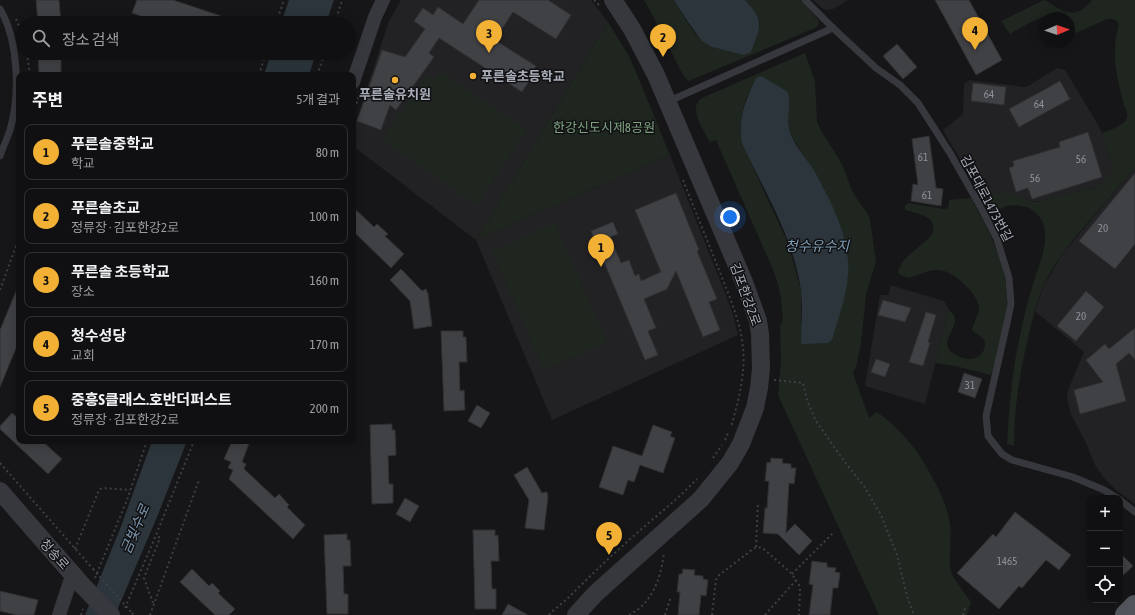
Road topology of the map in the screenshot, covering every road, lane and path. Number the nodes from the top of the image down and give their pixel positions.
1 (284, 0) edge
2 (342, 0) edge
3 (383, 0) edge
4 (594, 0) edge
5 (805, 0) edge
6 (608, 5) edge
7 (0, 9) edge
8 (278, 16) edge
9 (337, 16) edge
10 (834, 28) junction
11 (28, 60) edge
12 (264, 60) edge
13 (323, 60) edge
14 (30, 72) edge
15 (260, 72) edge
16 (319, 72) edge
17 (356, 74) edge
18 (667, 102) junction
19 (0, 156) edge
20 (681, 175) dead end
21 (16, 246) edge
22 (0, 290) edge
23 (774, 380) dead end
24 (146, 444) edge
25 (193, 444) edge
26 (0, 464) edge
27 (710, 464) dead end
28 (699, 476) dead end
29 (199, 480) dead end
30 (130, 490) junction
31 (0, 491) edge
32 (1112, 495) edge
33 (758, 502) dead end
34 (1123, 502) edge
35 (1135, 512) edge
36 (832, 533) dead end
37 (156, 535) junction
38 (756, 547) junction
39 (75, 549) junction
40 (664, 552) dead end
41 (792, 574) junction
42 (83, 579) junction
43 (796, 580) junction
44 (671, 596) dead end
45 (154, 604) junction
46 (1135, 606) edge
47 (84, 608) dead end
48 (965, 608) dead end
49 (118, 612) edge
50 (133, 614) edge
51 (59, 615) edge
52 (81, 615) edge
53 (150, 615) edge
54 (549, 615) edge
55 (576, 615) edge
56 (629, 615) edge
57 (665, 615) edge
58 (712, 615) edge
59 (765, 615) edge
60 (799, 615) edge
61 (914, 615) edge
62 (963, 615) edge
63 (1126, 615) edge

1 - 8 path
2 - 9 path
3 - 17 street
4 - 6 path
5 - 10 lane, 김포대로1473번길
6 - 18 street, 김포한강2로
7 - 19 lane
10 - 18 lane
10 - 32 lane, 김포대로1473번길
11 - 14 path
12 - 15 path
13 - 16 path
18 - 55 street, 김포한강2로
20 - 27 path
21 - 22 path
23 - 61 path
24 - 30 path
25 - 37 path
26 - 39 path
28 - 54 path
29 - 45 path
30 - 39 path
30 - 42 path
31 - 42 street, 청송로
33 - 38 path
34 - 35 lane
36 - 41 path
37 - 45 path
37 - 49 path
38 - 41 path
38 - 58 path
39 - 50 path, bridge
40 - 56 path
41 - 43 path
42 - 49 street, 청송로, bridge
42 - 51 street
43 - 59 path
43 - 60 path
44 - 57 path
45 - 53 path
46 - 63 main road
47 - 52 path
48 - 62 path

